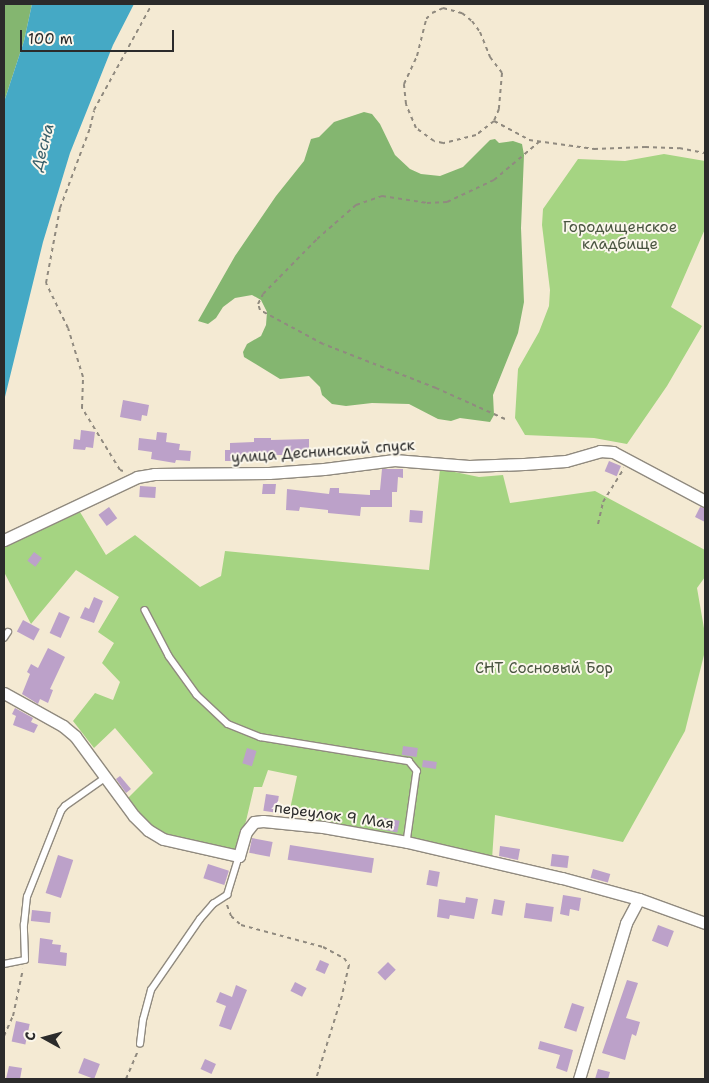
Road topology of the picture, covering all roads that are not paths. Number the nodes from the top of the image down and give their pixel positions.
1 (705, 501) edge
2 (4, 540) edge
3 (145, 610) dead end
4 (8, 632) dead end
5 (4, 638) edge
6 (4, 693) edge
7 (105, 778) junction
8 (407, 842) junction
9 (240, 856) junction
10 (639, 899) junction
11 (705, 922) edge
12 (4, 964) edge
13 (140, 1044) road end
14 (579, 1079) edge

1 - 2 street, улица Деснинский спуск
3 - 8 lane
4 - 5 lane
6 - 7 street
7 - 9 street
7 - 12 lane
8 - 9 street, переулок 9 Мая
8 - 10 street, переулок 9 Мая
9 - 13 lane
10 - 11 street, переулок 9 Мая
10 - 14 street

